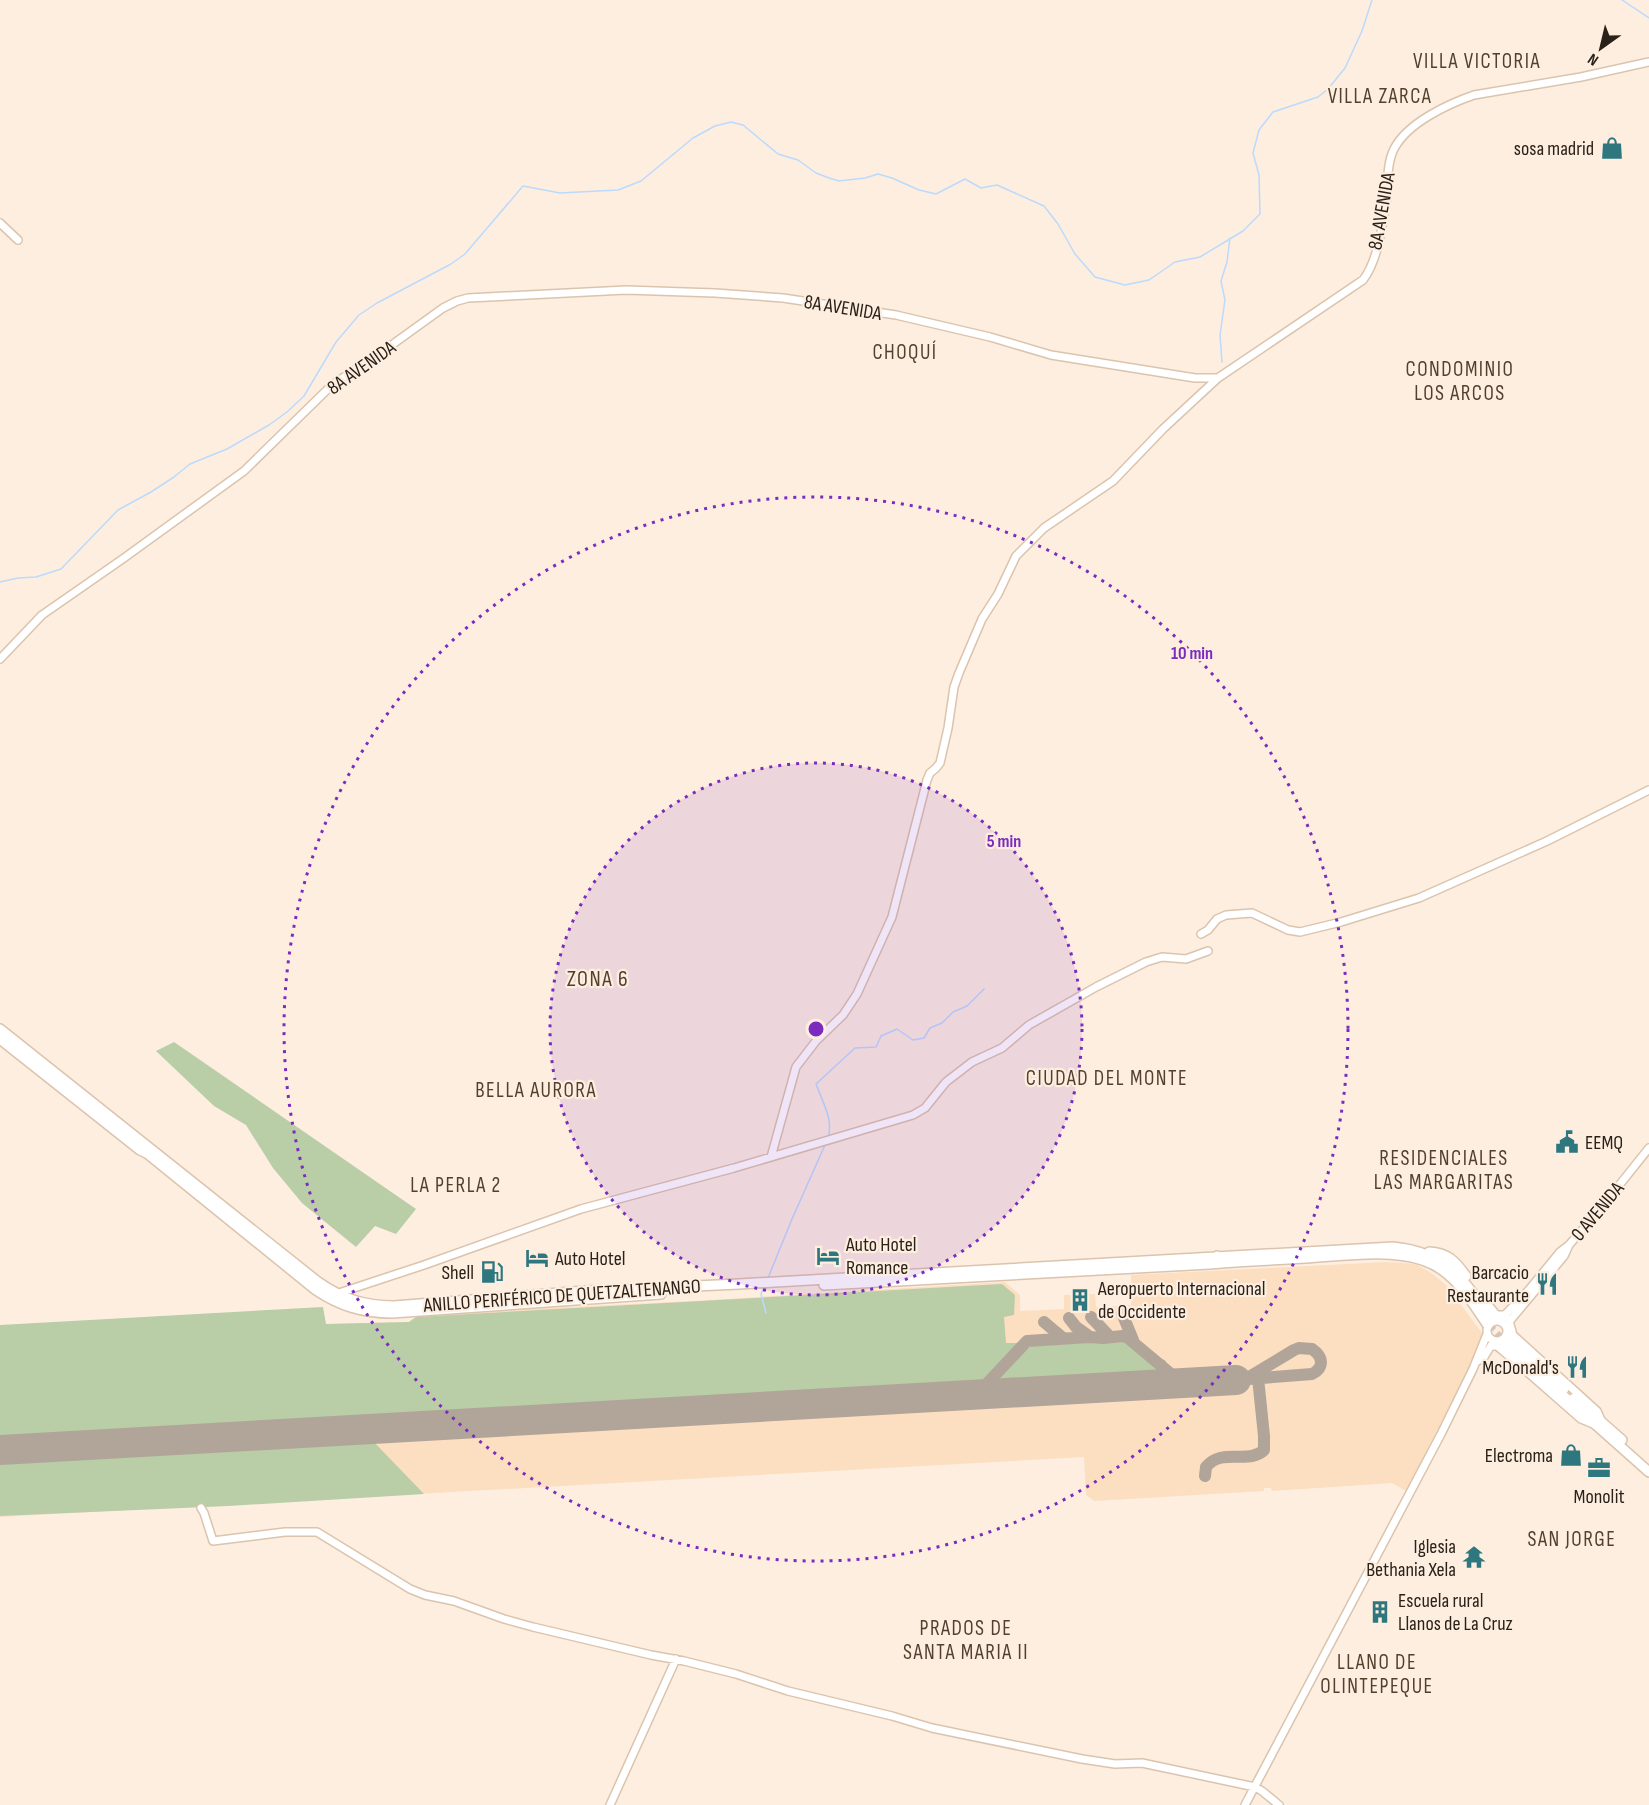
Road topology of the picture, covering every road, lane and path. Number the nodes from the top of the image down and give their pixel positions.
1 (1649, 62) edge
2 (0, 223) edge
3 (18, 240) dead end
4 (1218, 378) junction
5 (0, 659) edge
6 (1649, 790) edge
7 (1201, 934) dead end
8 (1208, 951) dead end
9 (0, 1029) edge
10 (0, 1039) edge
11 (69, 1092) junction
12 (120, 1124) junction
13 (1649, 1148) edge
14 (146, 1153) junction
15 (771, 1156) junction
16 (246, 1224) junction
17 (268, 1251) junction
18 (1421, 1252) junction
19 (1217, 1256) junction
20 (1210, 1264) junction
21 (1168, 1266) junction
22 (763, 1286) junction
23 (575, 1292) junction
24 (336, 1294) junction
25 (526, 1302) junction
26 (1496, 1324) junction
27 (1501, 1343) junction
28 (1476, 1362) junction
29 (1598, 1423) junction
30 (1649, 1464) edge
31 (1649, 1472) edge
32 (201, 1508) dead end
33 (676, 1659) junction
34 (1255, 1787) junction
35 (610, 1805) edge
36 (1245, 1805) edge
37 (1279, 1805) edge

1 - 4 street, 8A AVENIDA
2 - 3 street
4 - 5 street, 8A AVENIDA
4 - 15 street
6 - 7 street
8 - 15 street
9 - 12 highway, ANILLO PERIFÉRICO DE QUETZALTENANGO
10 - 11 highway, ANILLO PERIFÉRICO DE QUETZALTENANGO
11 - 12 highway
11 - 14 highway, ANILLO PERIFÉRICO DE QUETZALTENANGO
12 - 16 highway, ANILLO PERIFÉRICO DE QUETZALTENANGO
13 - 26 street, 0 AVENIDA
14 - 16 highway
14 - 17 highway, ANILLO PERIFÉRICO DE QUETZALTENANGO
15 - 24 street
16 - 24 highway, ANILLO PERIFÉRICO DE QUETZALTENANGO
17 - 24 highway
17 - 25 highway, ANILLO PERIFÉRICO DE QUETZALTENANGO
18 - 19 highway, ANILLO PERIFÉRICO DE QUETZALTENANGO
18 - 26 highway, ANILLO PERIFÉRICO DE QUETZALTENANGO
18 - 26 highway
19 - 20 highway
19 - 21 highway
19 - 22 highway, ANILLO PERIFÉRICO DE QUETZALTENANGO
20 - 21 highway, ANILLO PERIFÉRICO DE QUETZALTENANGO
20 - 26 highway, ANILLO PERIFÉRICO DE QUETZALTENANGO
21 - 22 highway, ANILLO PERIFÉRICO DE QUETZALTENANGO
22 - 23 highway, ANILLO PERIFÉRICO DE QUETZALTENANGO
22 - 25 highway, ANILLO PERIFÉRICO DE QUETZALTENANGO
23 - 24 highway, ANILLO PERIFÉRICO DE QUETZALTENANGO
23 - 25 highway
26 - 27 street
26 - 27 street
26 - 28 street
26 - 29 street
27 - 28 street
27 - 29 highway
27 - 29 street
28 - 34 street
29 - 30 highway
29 - 31 highway
32 - 33 street
33 - 34 street
33 - 35 street
34 - 36 street
34 - 37 street

